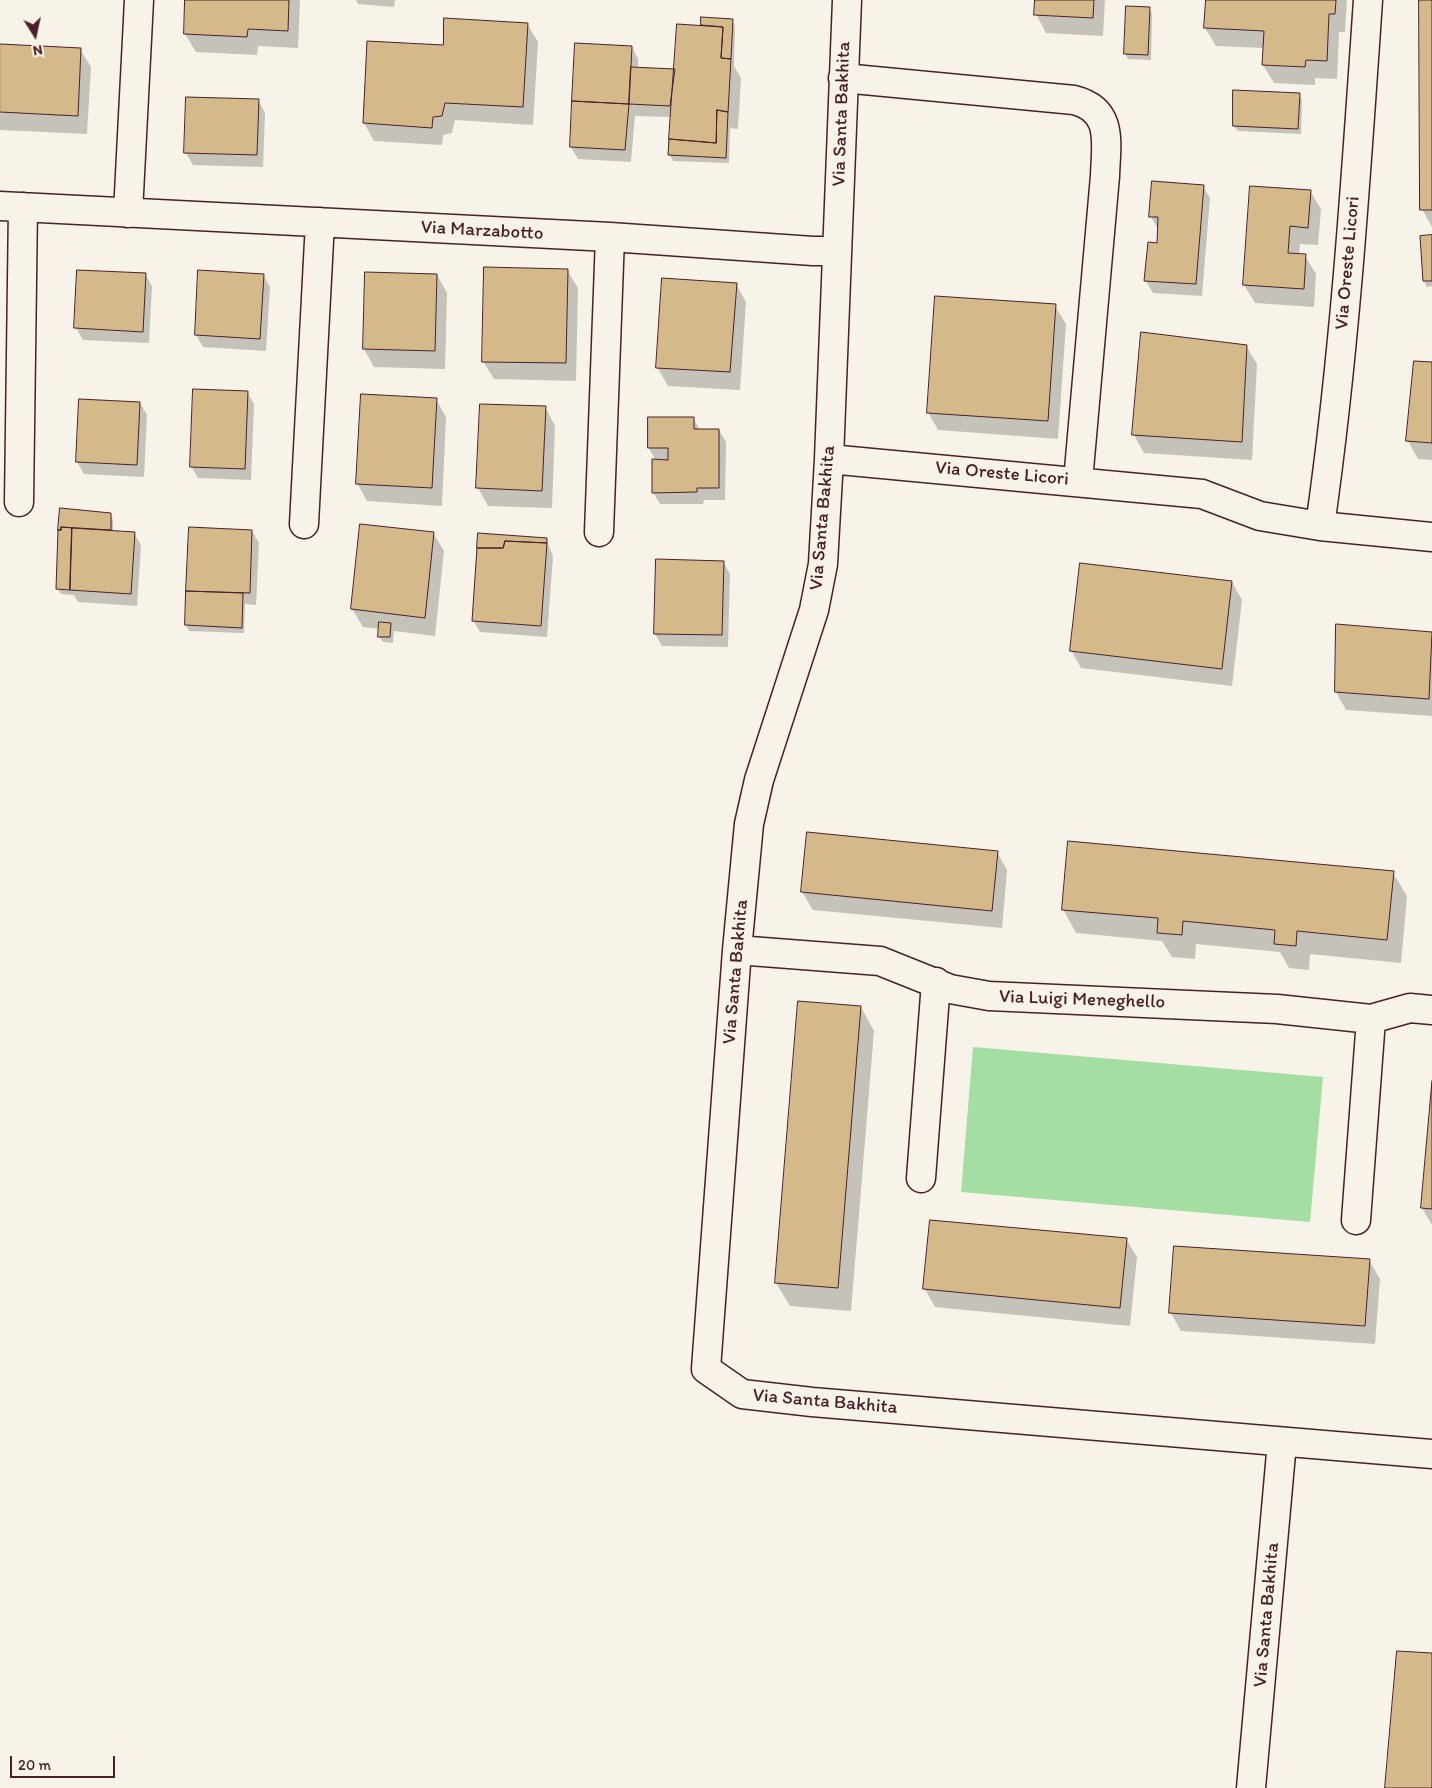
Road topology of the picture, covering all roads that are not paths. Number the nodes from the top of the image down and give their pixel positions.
1 (139, 0) edge
2 (847, 0) edge
3 (1368, 0) edge
4 (843, 78) junction
5 (12, 206) edge
6 (128, 213) junction
7 (320, 222) junction
8 (610, 238) junction
9 (836, 250) junction
10 (829, 459) junction
11 (1078, 481) junction
12 (20, 502) dead end
13 (304, 524) dead end
14 (1320, 526) junction
15 (599, 532) dead end
16 (1432, 538) edge
17 (737, 950) junction
18 (936, 982) junction
19 (1432, 1010) edge
20 (1371, 1019) junction
21 (921, 1178) dead end
22 (1356, 1220) dead end
23 (1282, 1442) junction
24 (1432, 1454) edge
25 (1251, 1788) edge

1 - 6 street
2 - 4 street, Via Santa Bakhita
3 - 14 street, Via Oreste Licori
4 - 9 street, Via Santa Bakhita
4 - 11 street
5 - 6 street, Via Marzabotto
5 - 12 street
6 - 7 street, Via Marzabotto
7 - 8 street, Via Marzabotto
7 - 13 street
8 - 9 street, Via Marzabotto
8 - 15 street
9 - 10 street, Via Santa Bakhita
10 - 11 street, Via Oreste Licori
10 - 17 street, Via Santa Bakhita
11 - 14 street, Via Oreste Licori
14 - 16 street, Via Oreste Licori
17 - 18 street, Via Luigi Meneghello
17 - 23 street, Via Santa Bakhita
18 - 20 street, Via Luigi Meneghello
18 - 21 street
19 - 20 street, Via Luigi Meneghello
20 - 22 street
23 - 24 street, Via Santa Bakhita
23 - 25 street, Via Santa Bakhita

